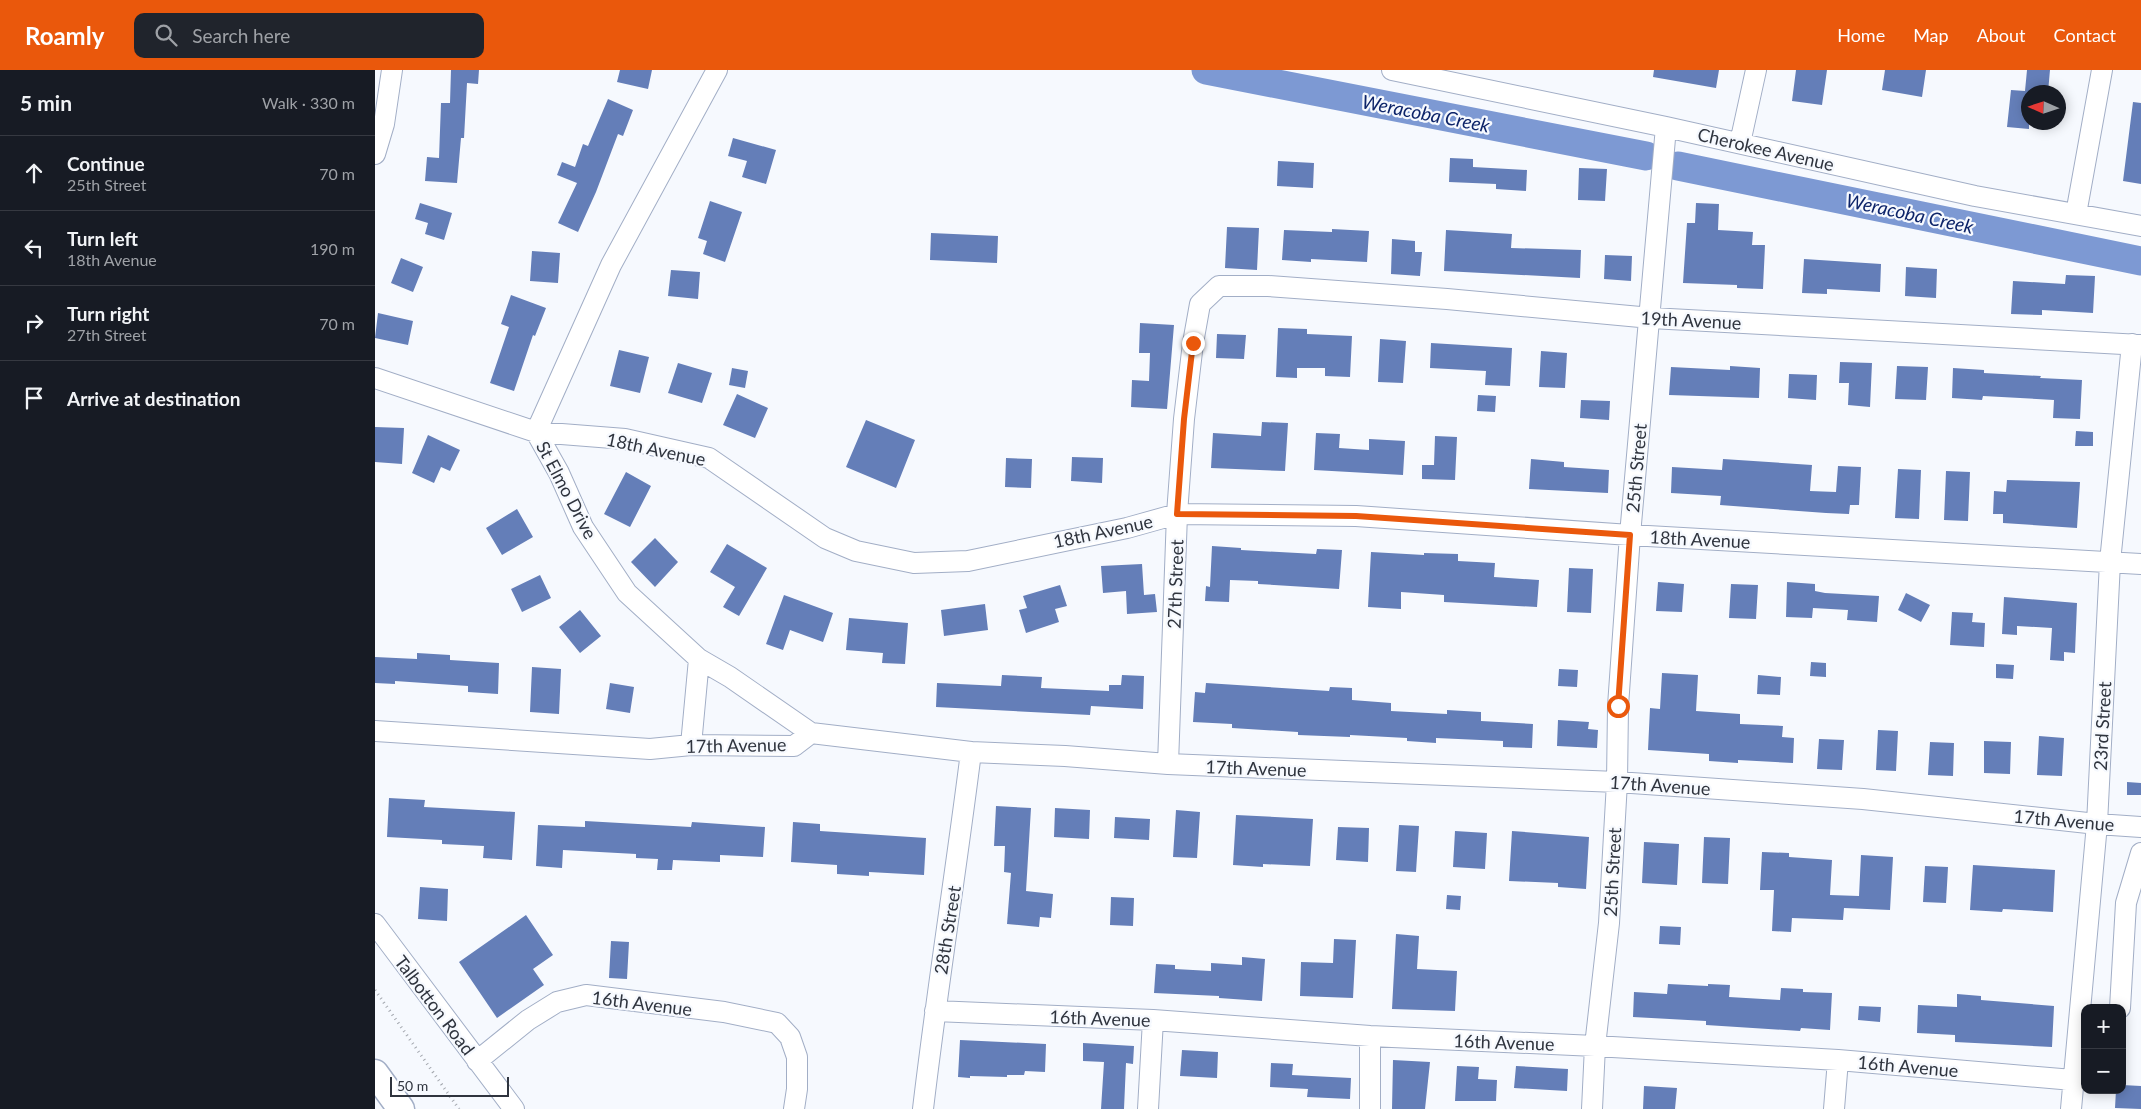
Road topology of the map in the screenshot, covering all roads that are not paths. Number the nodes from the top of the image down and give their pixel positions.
1 (392, 70) edge
2 (717, 70) edge
3 (1392, 70) edge
4 (1756, 70) edge
5 (2103, 70) edge
6 (1413, 72) edge
7 (1666, 127) junction
8 (1740, 143) junction
9 (375, 154) edge
10 (2076, 214) junction
11 (2141, 226) edge
12 (1242, 286) joint
13 (1651, 318) junction
14 (2137, 344) edge
15 (375, 378) edge
16 (536, 432) junction
17 (1177, 514) junction
18 (1630, 535) junction
19 (2111, 562) junction
20 (2141, 564) edge
21 (699, 659) junction
22 (375, 731) edge
23 (811, 733) junction
24 (691, 745) junction
25 (971, 752) junction
26 (1168, 764) junction
27 (1617, 782) junction
28 (2097, 824) junction
29 (2141, 827) edge
30 (2141, 853) edge
31 (375, 924) edge
32 (2120, 1004) edge
33 (935, 1011) junction
34 (1153, 1020) junction
35 (1370, 1036) junction
36 (1595, 1046) junction
37 (1838, 1060) junction
38 (477, 1061) junction
39 (375, 1073) edge
40 (2073, 1080) junction
41 (401, 1109) edge
42 (514, 1109) edge
43 (794, 1109) edge
44 (923, 1109) edge
45 (1148, 1109) edge
46 (1370, 1109) edge
47 (1592, 1109) edge
48 (1834, 1109) edge
49 (2071, 1109) edge

1 - 9 street
2 - 16 street, St Elmo Drive
3 - 6 street, Cherokee Avenue
4 - 8 street
5 - 10 street
6 - 7 street, Cherokee Avenue
7 - 8 street, Cherokee Avenue
7 - 13 street, 25th Street
8 - 10 street, Cherokee Avenue
10 - 11 street, Cherokee Avenue
12 - 13 street, 19th Avenue
12 - 17 street, 27th Street
13 - 14 street, 19th Avenue
13 - 18 street, 25th Street
14 - 19 street, 23rd Street
15 - 16 street, 18th Avenue
16 - 17 street, 18th Avenue
16 - 21 street, St Elmo Drive
17 - 18 street, 18th Avenue
17 - 26 street, 27th Street
18 - 19 street, 18th Avenue
18 - 27 street, 25th Street
19 - 20 street, 18th Avenue
19 - 28 street, 23rd Street
21 - 23 street, St Elmo Drive
21 - 24 street
22 - 24 street, 17th Avenue
23 - 24 street, 17th Avenue
23 - 25 street, 17th Avenue
25 - 26 street, 17th Avenue
25 - 33 street, 28th Street
26 - 27 street, 17th Avenue
27 - 28 street, 17th Avenue
27 - 36 street, 25th Street
28 - 29 street, 17th Avenue
28 - 40 street, 23rd Street
30 - 32 street
31 - 38 street, Talbotton Road
33 - 34 street, 16th Avenue
33 - 44 street, 28th Street
34 - 35 street, 16th Avenue
34 - 45 street
35 - 36 street, 16th Avenue
35 - 46 street
36 - 37 street, 16th Avenue
36 - 47 street, 25th Street
37 - 40 street, 16th Avenue
37 - 48 street
38 - 42 street, Talbotton Road
38 - 43 street, 16th Avenue
39 - 41 main road
40 - 49 street, 23rd Street

